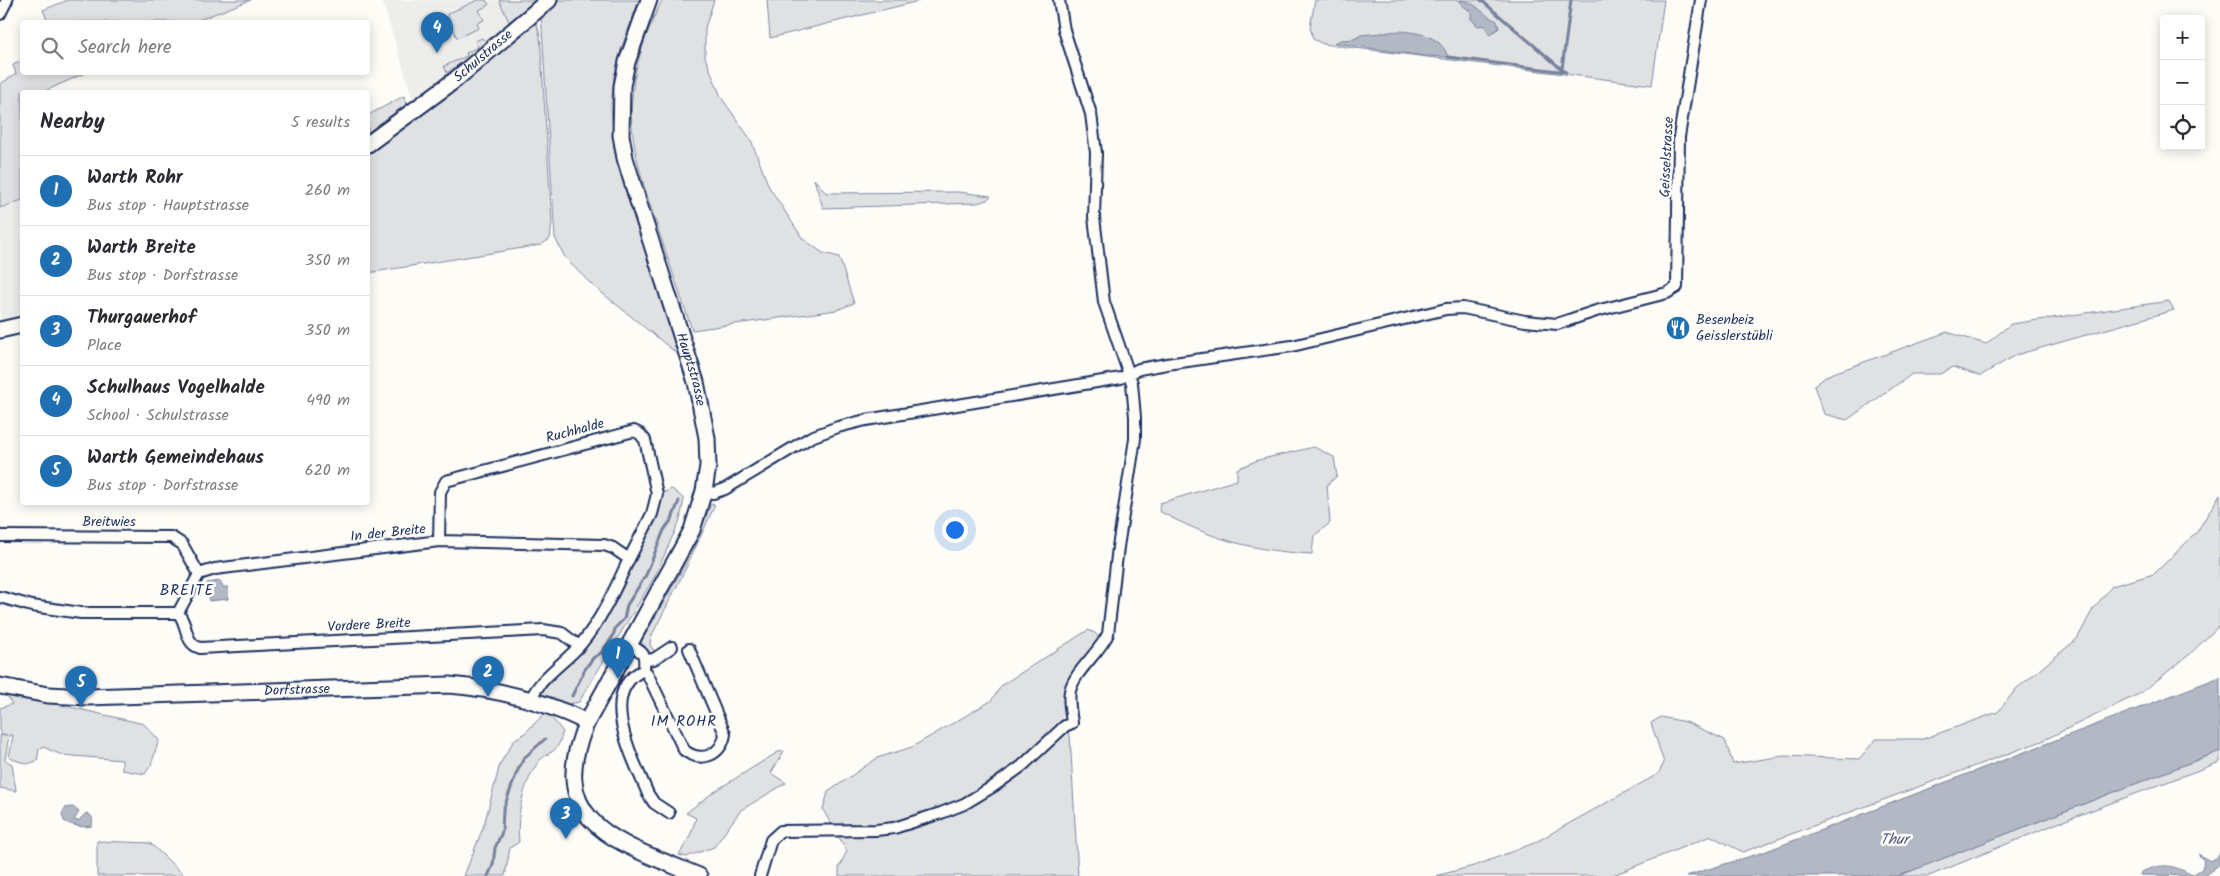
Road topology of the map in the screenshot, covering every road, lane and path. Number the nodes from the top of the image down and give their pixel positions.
1 (7, 0) edge
2 (550, 0) edge
3 (649, 0) edge
4 (1058, 0) edge
5 (1701, 0) edge
6 (0, 14) edge
7 (370, 143) edge
8 (20, 325) edge
9 (0, 330) edge
10 (1129, 374) junction
11 (704, 492) junction
12 (0, 536) edge
13 (439, 541) junction
14 (629, 559) junction
15 (199, 574) junction
16 (0, 597) edge
17 (178, 612) junction
18 (629, 645) junction
19 (579, 646) junction
20 (672, 647) dead end
21 (689, 649) dead end
22 (645, 665) junction
23 (0, 686) edge
24 (531, 699) junction
25 (586, 722) junction
26 (669, 813) dead end
27 (693, 874) edge
28 (760, 876) edge

1 - 6 street
2 - 7 main road, Schulstrasse
3 - 11 main road, Hauptstrasse
4 - 10 street
5 - 10 street, Geisselstrasse
8 - 9 main road
10 - 11 street
10 - 28 street
11 - 18 main road, Hauptstrasse
12 - 15 street, Breitwies
13 - 14 street, In der Breite
13 - 14 street, Ruchhalde
13 - 15 street, In der Breite
14 - 19 street
15 - 17 street
16 - 17 street
17 - 19 street, Vordere Breite
18 - 22 street
18 - 25 main road, Hauptstrasse
19 - 24 street
20 - 22 street
21 - 22 street
22 - 26 street
23 - 24 main road, Dorfstrasse
24 - 25 main road, Dorfstrasse
25 - 27 main road, Hauptstrasse

